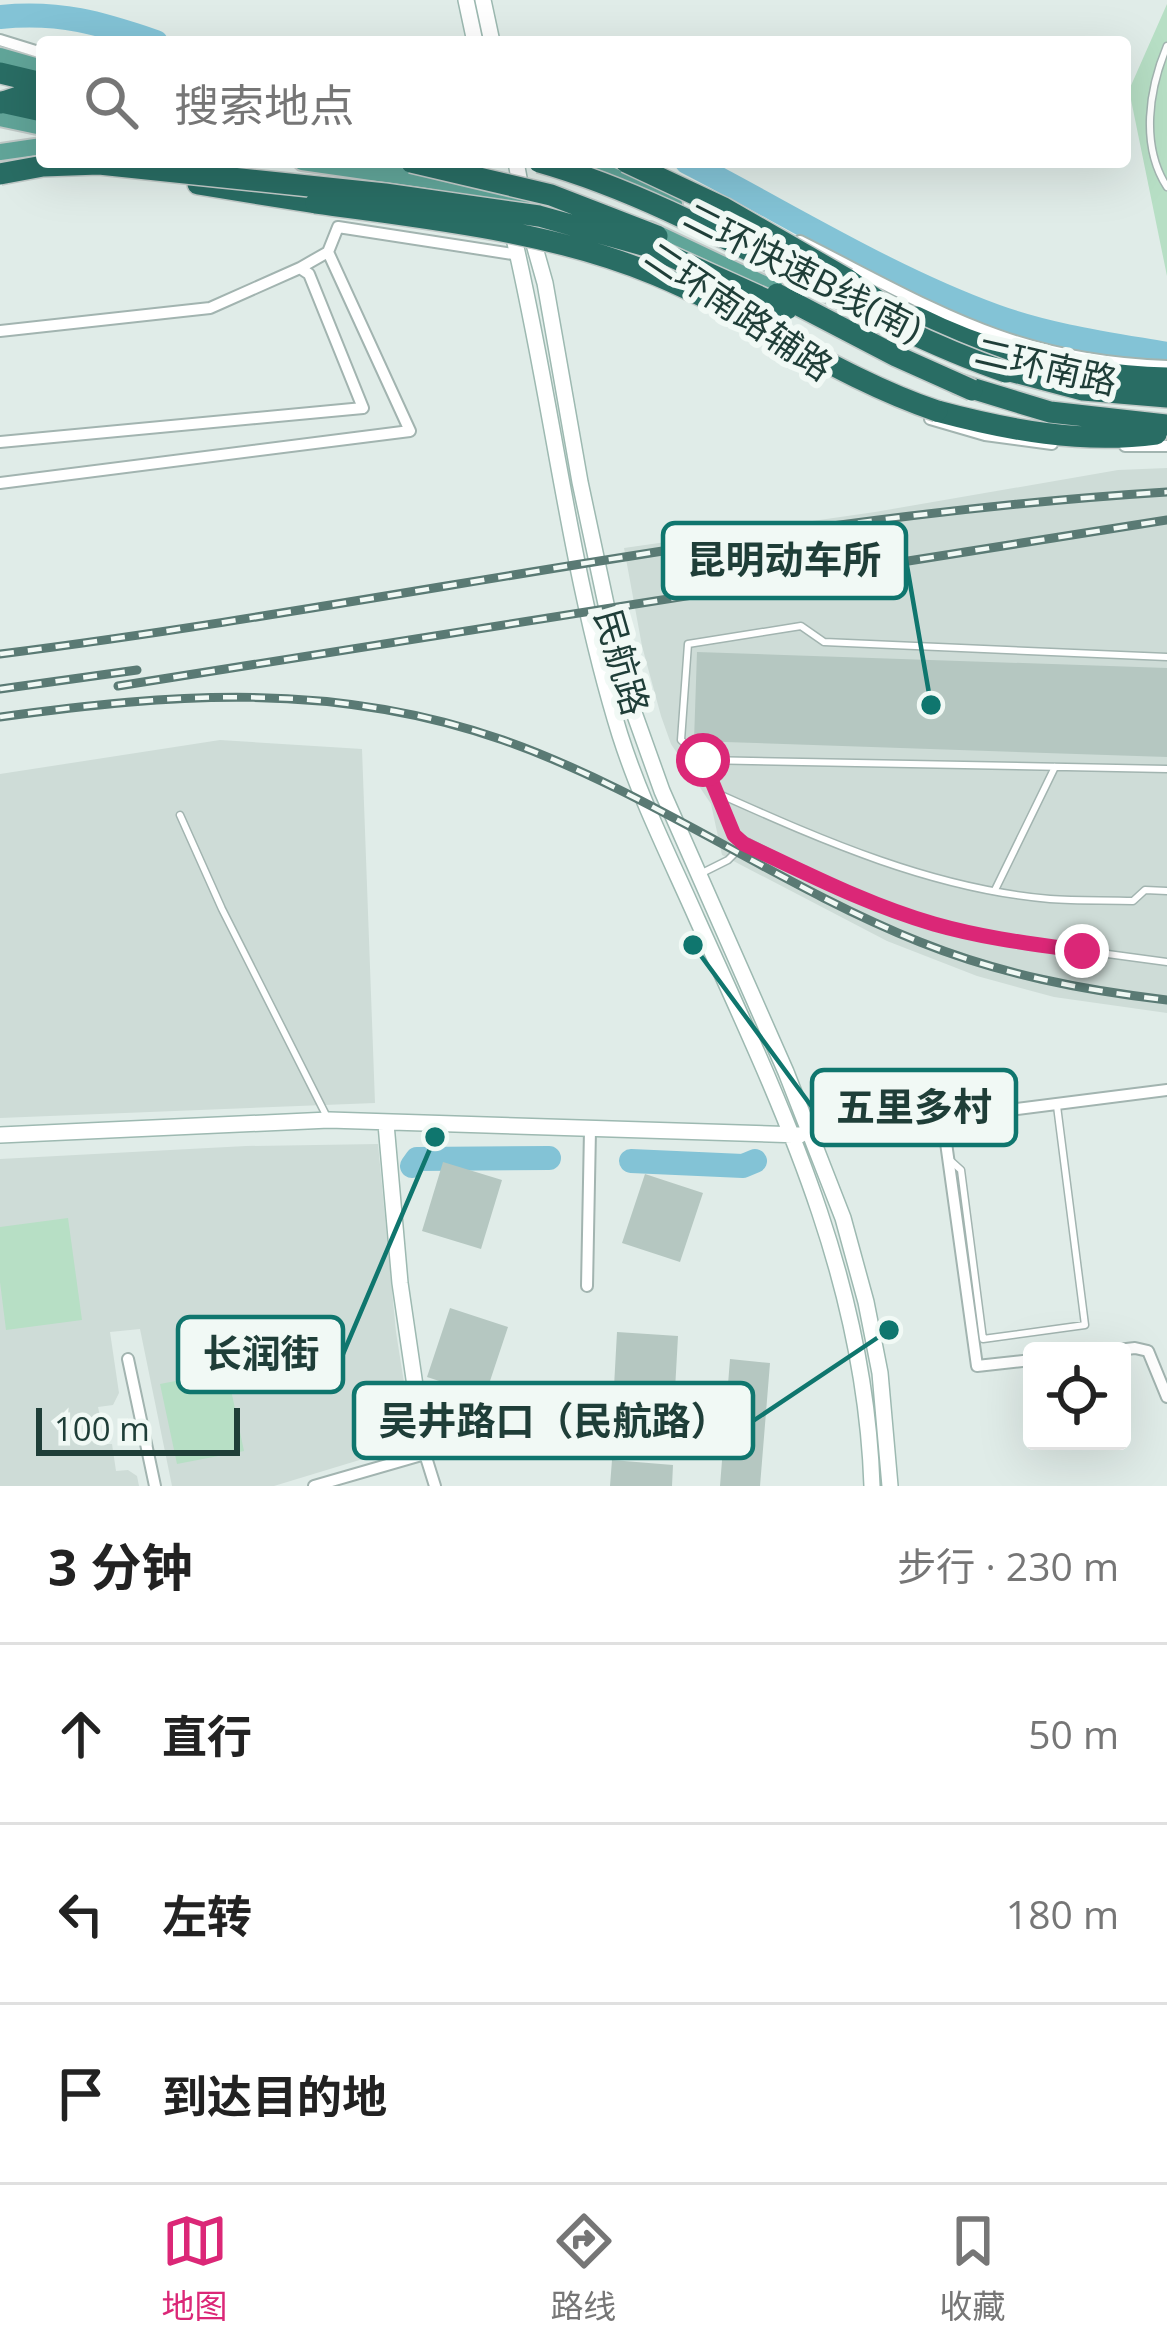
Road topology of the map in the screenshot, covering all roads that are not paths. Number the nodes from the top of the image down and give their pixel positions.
1 (466, 0) edge
2 (483, 0) edge
3 (474, 36) edge
4 (490, 36) edge
5 (0, 40) edge
6 (1167, 46) edge
7 (36, 50) edge
8 (2, 63) edge
9 (36, 68) edge
10 (36, 83) edge
11 (36, 88) edge
12 (0, 102) edge
13 (36, 110) edge
14 (0, 118) edge
15 (36, 126) edge
16 (0, 152) edge
17 (36, 155) edge
18 (36, 159) edge
19 (109, 168) edge
20 (138, 168) edge
21 (338, 168) edge
22 (440, 168) edge
23 (502, 168) edge
24 (516, 168) edge
25 (557, 168) edge
26 (595, 168) edge
27 (617, 168) edge
28 (639, 168) edge
29 (0, 174) edge
30 (1167, 187) edge
31 (515, 198) junction
32 (328, 252) junction
33 (519, 255) junction
34 (300, 268) junction
35 (847, 279) junction
36 (0, 332) edge
37 (1167, 366) edge
38 (1006, 371) junction
39 (1167, 378) edge
40 (972, 389) junction
41 (1162, 397) edge
42 (1167, 426) edge
43 (0, 442) edge
44 (1167, 446) edge
45 (0, 483) edge
46 (1167, 656) edge
47 (703, 760) junction
48 (1055, 767) junction
49 (1167, 770) edge
50 (716, 793) junction
51 (180, 815) dead end
52 (744, 844) junction
53 (698, 875) junction
54 (995, 890) junction
55 (1167, 891) edge
56 (1167, 962) edge
57 (1167, 1090) edge
58 (1057, 1106) junction
59 (329, 1120) junction
60 (943, 1121) junction
61 (386, 1124) junction
62 (590, 1130) junction
63 (0, 1135) edge
64 (803, 1135) junction
65 (949, 1159) junction
66 (586, 1286) dead end
67 (1131, 1348) edge
68 (128, 1359) dead end
69 (1023, 1361) edge
70 (1167, 1397) edge
71 (425, 1454) junction
72 (154, 1486) edge
73 (314, 1486) edge
74 (434, 1486) edge
75 (872, 1486) edge
76 (890, 1486) edge

1 - 3 main road
2 - 4 main road
5 - 7 street
6 - 30 lane
8 - 9 main road
8 - 10 highway
11 - 12 highway
12 - 13 highway
14 - 15 main road
16 - 17 main road
18 - 29 highway, bridge
19 - 42 highway, bridge
20 - 40 highway, bridge
21 - 31 main road, 二环南路
22 - 40 highway, 二环快速B线(南), bridge
23 - 31 main road, 民航路
24 - 31 main road, 民航路
25 - 38 highway, bridge
26 - 41 main road, 二环南路
27 - 37 street, 二环南路辅路
28 - 35 highway, bridge
31 - 33 main road, 民航路
31 - 42 main road, 二环南路
31 - 44 street, 二环南路辅路
31 - 53 main road, 民航路
32 - 33 street
32 - 34 street
32 - 45 street
33 - 64 main road, 民航路
34 - 36 street
34 - 43 street
35 - 38 highway, bridge
35 - 39 highway
38 - 41 highway
40 - 42 highway, 二环快速B线(南)
46 - 47 lane
47 - 48 lane
47 - 50 lane
48 - 49 lane
48 - 54 lane
50 - 52 lane
50 - 54 lane
51 - 59 lane
52 - 53 lane
52 - 56 lane
53 - 64 main road, 民航路
54 - 55 lane
57 - 58 street
58 - 60 street
58 - 65 lane
59 - 61 main road
59 - 63 main road
60 - 64 street
60 - 65 street
61 - 62 main road
61 - 71 main road
62 - 64 main road
62 - 66 street
64 - 75 main road, 民航路
64 - 76 main road, 民航路
65 - 69 street
67 - 70 street
68 - 72 street
71 - 73 street
71 - 74 street

